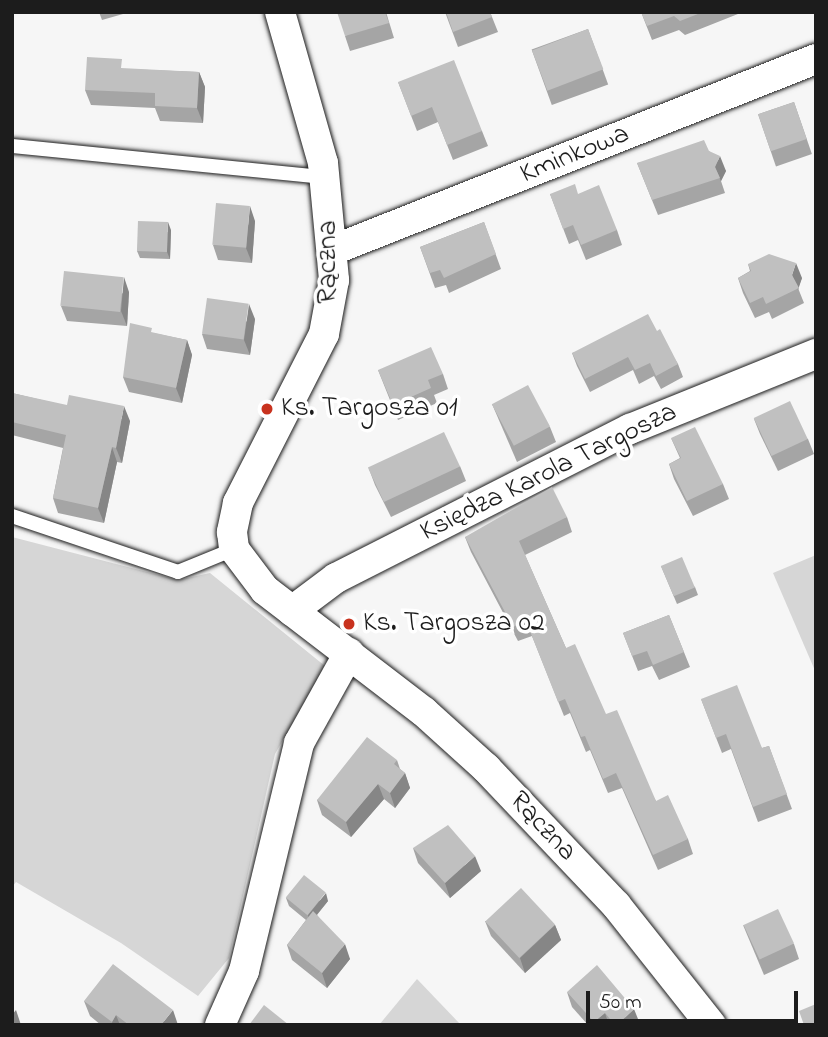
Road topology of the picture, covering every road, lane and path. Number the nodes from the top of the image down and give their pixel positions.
1 (281, 12) edge
2 (816, 59) edge
3 (12, 146) edge
4 (324, 177) junction
5 (333, 250) junction
6 (816, 354) edge
7 (12, 516) edge
8 (233, 549) junction
9 (292, 611) junction
10 (349, 653) junction
11 (220, 1025) edge
12 (711, 1025) edge

1 - 4 street, Rączna
2 - 5 street, Kminkowa
3 - 4 lane
4 - 5 street, Rączna
5 - 8 street, Rączna
6 - 9 street, Księdza Karola Targosza
7 - 8 lane
8 - 9 street, Rączna
9 - 10 street, Rączna
10 - 11 street
10 - 12 street, Rączna

